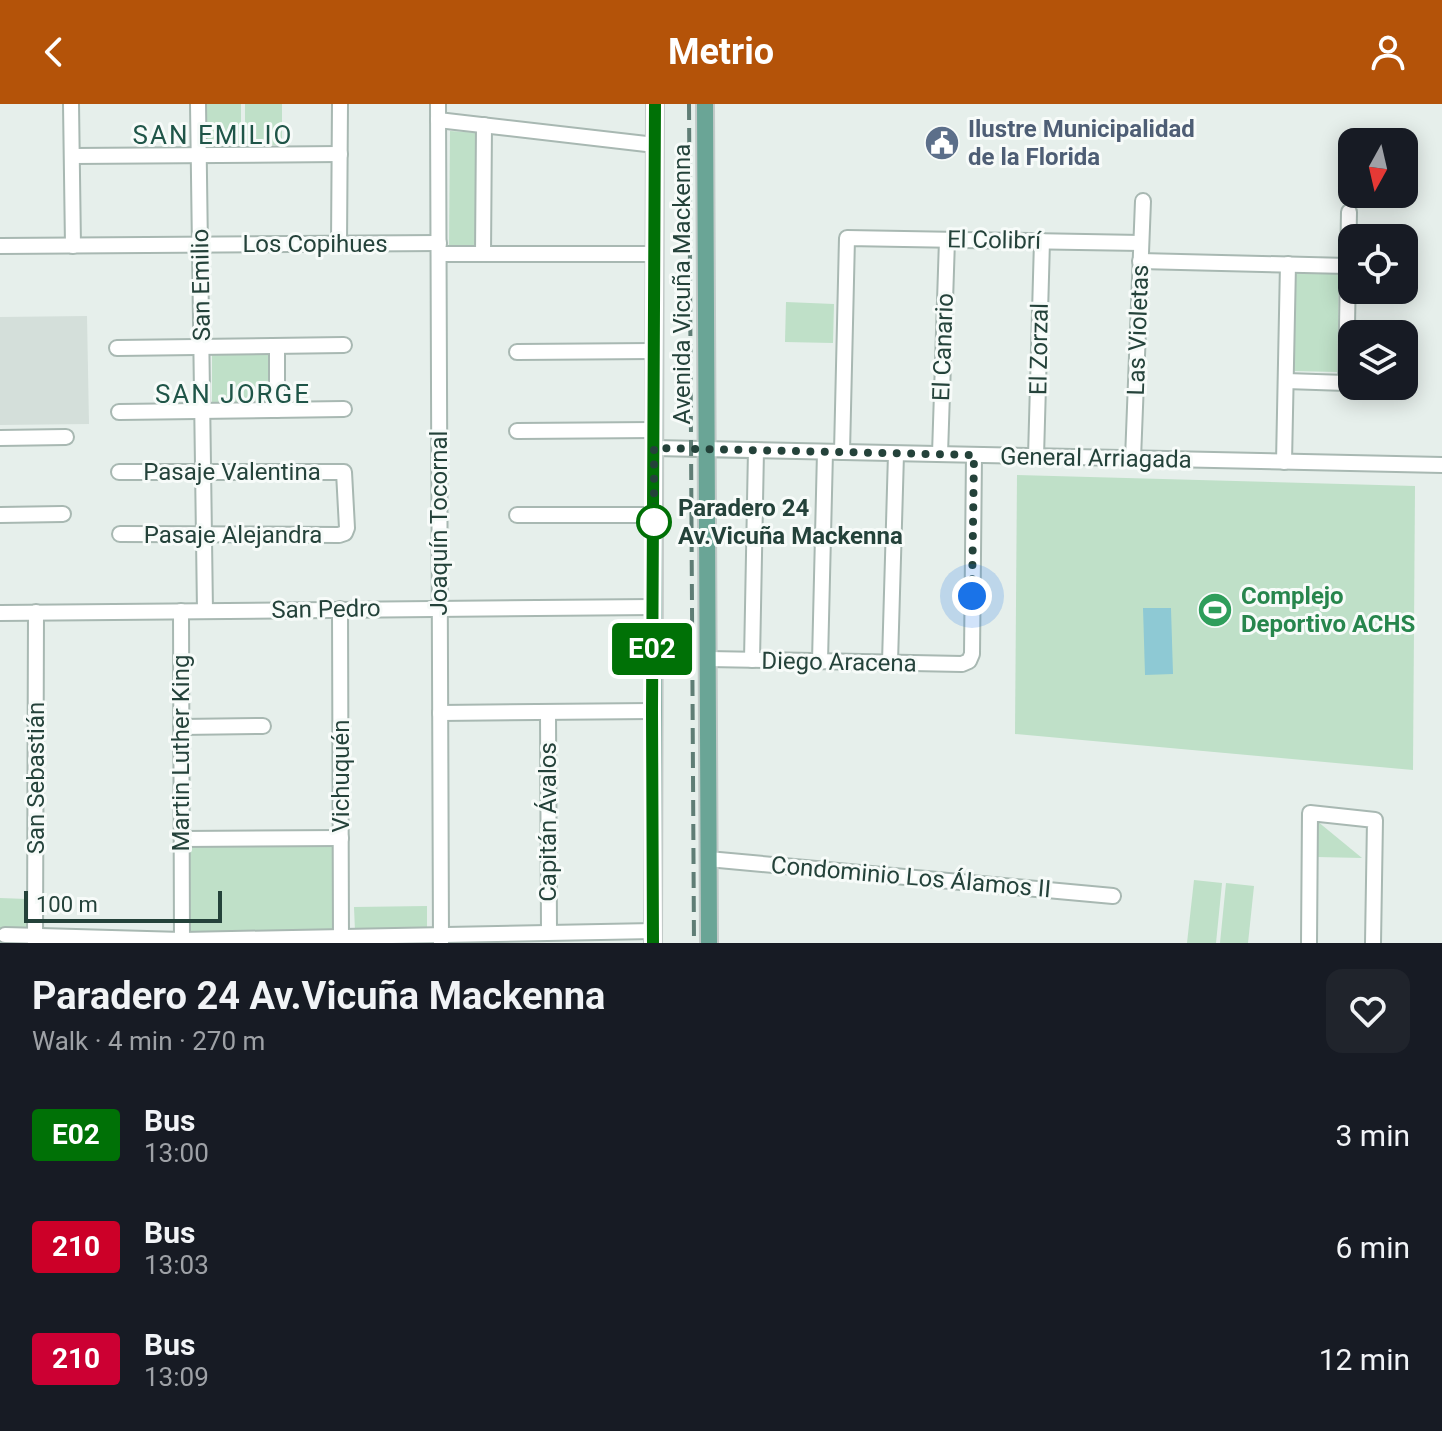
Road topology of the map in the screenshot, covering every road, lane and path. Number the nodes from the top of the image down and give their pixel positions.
1 (71, 104) edge
2 (198, 104) edge
3 (340, 104) edge
4 (438, 104) edge
5 (655, 104) edge
6 (705, 104) edge
7 (438, 120) junction
8 (484, 125) junction
9 (655, 145) junction
10 (340, 154) junction
11 (199, 155) junction
12 (72, 156) junction
13 (1143, 201) dead end
14 (1349, 212) dead end
15 (1349, 224) edge
16 (947, 240) junction
17 (1042, 241) junction
18 (1141, 243) junction
19 (339, 244) junction
20 (200, 245) junction
21 (0, 246) edge
22 (73, 246) junction
23 (439, 249) junction
24 (483, 254) junction
25 (655, 254) junction
26 (1140, 261) junction
27 (1288, 264) junction
28 (1338, 266) edge
29 (1347, 304) edge
30 (344, 345) dead end
31 (277, 346) junction
32 (201, 347) junction
33 (117, 348) dead end
34 (653, 351) junction
35 (517, 352) dead end
36 (1286, 381) junction
37 (344, 409) dead end
38 (277, 410) junction
39 (202, 411) junction
40 (119, 412) dead end
41 (654, 430) junction
42 (517, 431) dead end
43 (66, 437) dead end
44 (0, 438) edge
45 (654, 448) junction
46 (707, 449) junction
47 (756, 450) junction
48 (825, 452) junction
49 (842, 452) junction
50 (896, 454) junction
51 (940, 454) junction
52 (974, 455) junction
53 (1036, 457) junction
54 (1133, 459) junction
55 (1284, 462) junction
56 (1442, 465) edge
57 (119, 472) dead end
58 (203, 472) junction
59 (63, 514) dead end
60 (0, 515) edge
61 (517, 515) dead end
62 (654, 515) junction
63 (345, 533) joint
64 (120, 534) dead end
65 (204, 534) junction
66 (653, 607) junction
67 (440, 608) junction
68 (340, 609) junction
69 (181, 611) junction
70 (205, 611) junction
71 (36, 612) junction
72 (0, 613) edge
73 (708, 659) junction
74 (752, 660) junction
75 (820, 661) junction
76 (890, 662) junction
77 (652, 711) junction
78 (548, 712) junction
79 (440, 713) junction
80 (263, 726) dead end
81 (181, 727) junction
82 (341, 838) junction
83 (182, 839) junction
84 (708, 859) junction
85 (1113, 896) dead end
86 (5, 935) dead end
87 (543, 936) edge
88 (654, 937) edge
89 (35, 939) edge
90 (441, 939) edge
91 (341, 940) edge
92 (182, 942) edge
93 (709, 943) edge
94 (1309, 943) edge
95 (1373, 943) edge

1 - 12 street
2 - 11 street, San Emilio
3 - 10 street
4 - 7 street, Joaquín Tocornal
5 - 9 main road
6 - 46 main road, Avenida Vicuña Mackenna
7 - 8 street
7 - 23 street, Joaquín Tocornal
8 - 9 street
8 - 24 street
9 - 25 main road
10 - 11 street
10 - 19 street
11 - 12 street
11 - 20 street, San Emilio
12 - 22 street
13 - 18 street, Las Violetas
14 - 15 street
16 - 17 street, El Colibrí
16 - 49 street, El Colibrí
16 - 51 street, El Canario
17 - 18 street, El Colibrí
17 - 53 street, El Zorzal
18 - 26 street, Las Violetas
19 - 20 street, Los Copihues
19 - 23 street, Los Copihues
20 - 22 street, Los Copihues
20 - 32 street, San Emilio
21 - 22 street, Los Copihues
23 - 24 street, Los Copihues
23 - 67 street, Joaquín Tocornal
24 - 25 street, Los Copihues
25 - 34 main road
26 - 27 street
26 - 54 street, Las Violetas
27 - 28 street
27 - 36 street
29 - 36 street
30 - 31 street
31 - 32 street
31 - 38 street
32 - 33 street
32 - 39 street, San Emilio
34 - 35 street
34 - 41 main road
36 - 55 street
37 - 38 street
38 - 39 street
39 - 40 street
39 - 58 street, San Emilio
41 - 42 street
41 - 45 main road
43 - 44 street
45 - 46 street, General Arriagada
45 - 62 main road
46 - 47 street, General Arriagada
46 - 73 main road, Avenida Vicuña Mackenna
47 - 48 street, General Arriagada
47 - 74 street
48 - 49 street, General Arriagada
48 - 75 street
49 - 50 street, General Arriagada
50 - 51 street, General Arriagada
50 - 76 street
51 - 52 street, General Arriagada
52 - 53 street, General Arriagada
52 - 76 street, Diego Aracena
53 - 54 street, General Arriagada
54 - 55 street, General Arriagada
55 - 56 street, General Arriagada
57 - 58 street, Pasaje Valentina
58 - 63 street, Pasaje Valentina
58 - 65 street, San Emilio
59 - 60 street
61 - 62 street
62 - 66 main road
63 - 65 street, Pasaje Alejandra
64 - 65 street, Pasaje Alejandra
65 - 70 street, San Emilio
66 - 67 street, San Pedro
66 - 77 main road
67 - 68 street, San Pedro
67 - 79 street, Joaquín Tocornal
68 - 70 street, San Pedro
68 - 82 street, Vichuquén
69 - 70 street, San Pedro
69 - 71 street, San Pedro
69 - 81 street, Martin Luther King
71 - 72 street, San Pedro
71 - 89 street, San Sebastián
73 - 74 street, Diego Aracena
73 - 84 main road, Avenida Vicuña Mackenna
74 - 75 street, Diego Aracena
75 - 76 street, Diego Aracena
77 - 78 street
77 - 88 main road
78 - 79 street
78 - 87 street, Capitán Ávalos
79 - 90 street, Joaquín Tocornal
80 - 81 street
81 - 83 street, Martin Luther King
82 - 83 street
82 - 91 street, Vichuquén
83 - 92 street, Martin Luther King
84 - 85 street, Condominio Los Álamos II
84 - 93 main road, Avenida Vicuña Mackenna
86 - 89 street
87 - 88 street
87 - 90 street
89 - 92 street
90 - 91 street
91 - 92 street
94 - 95 street

